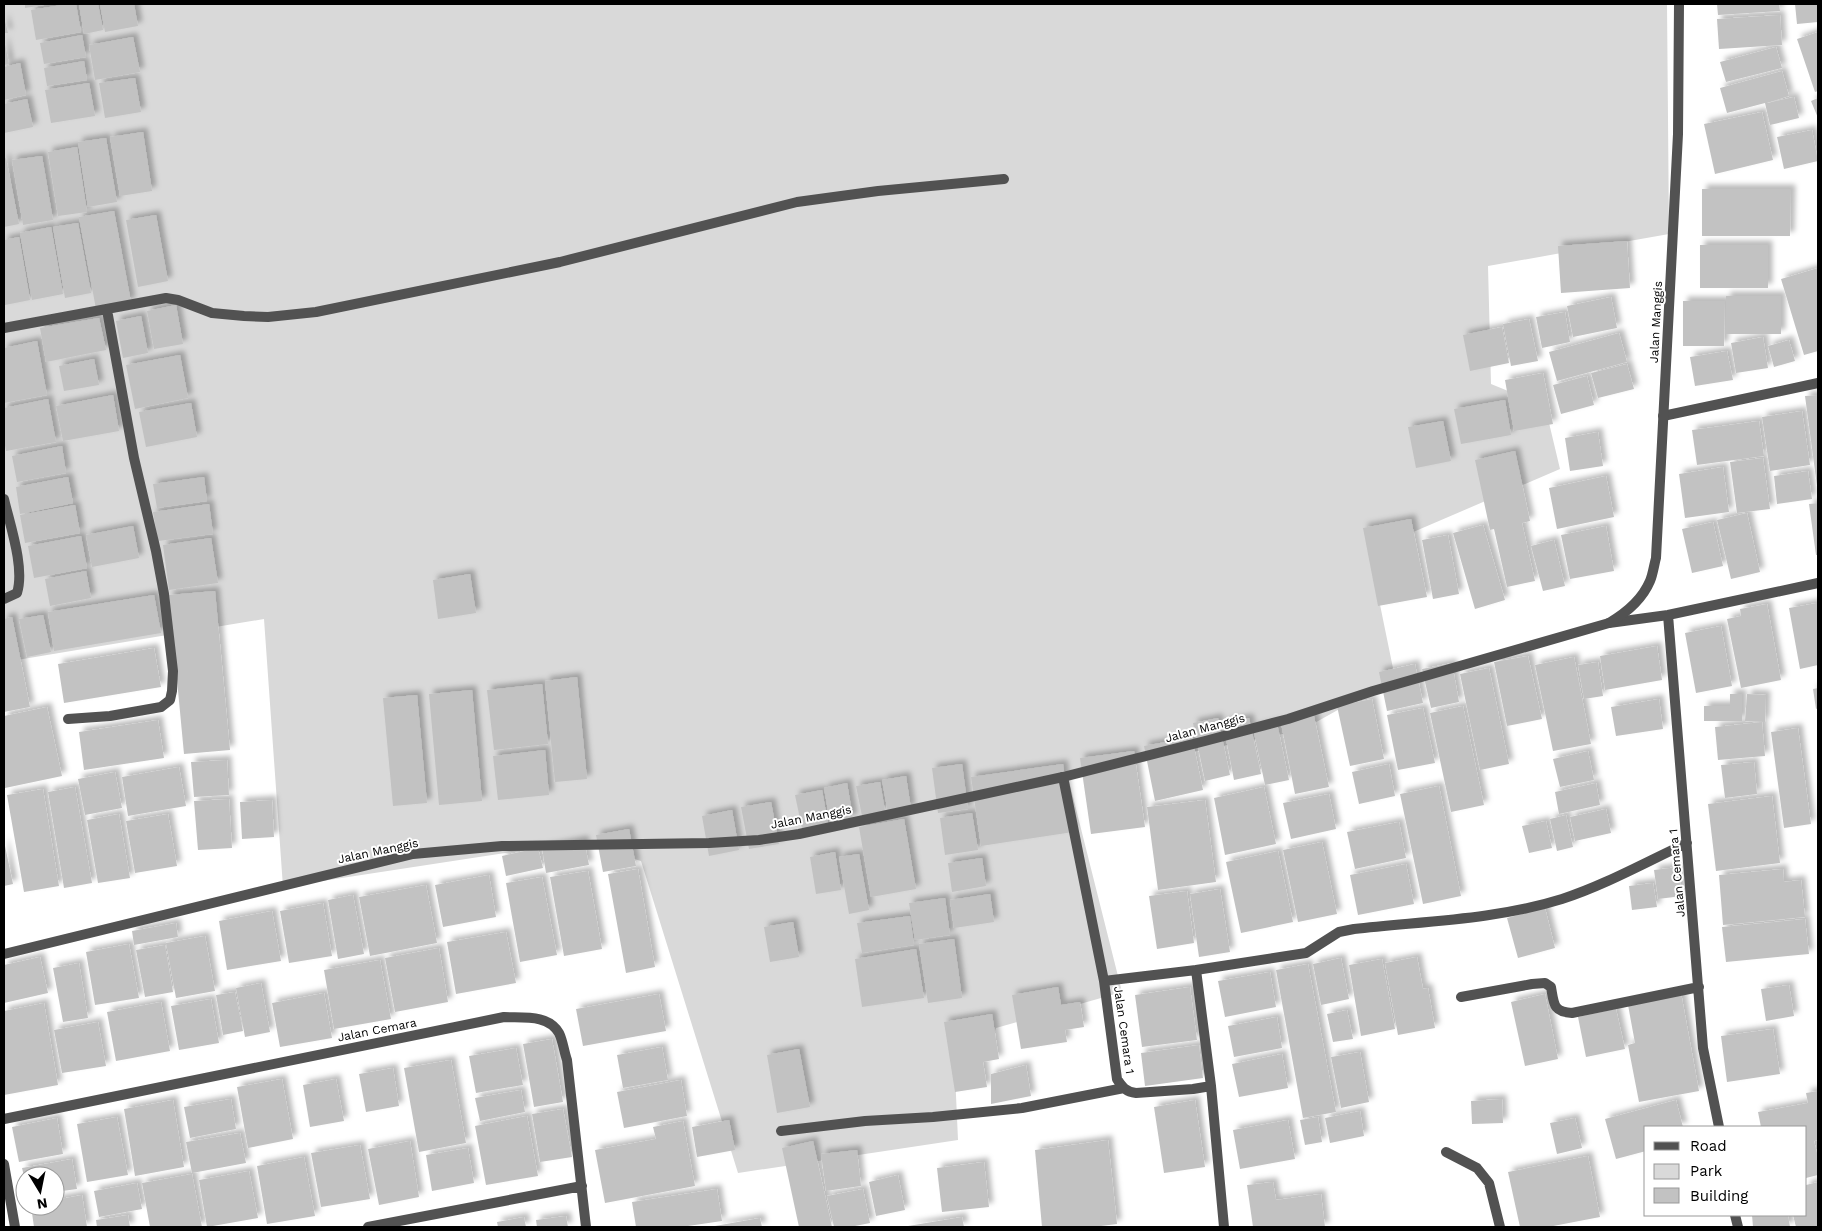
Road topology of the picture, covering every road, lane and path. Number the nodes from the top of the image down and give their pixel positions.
1 (1679, 4) edge
2 (1004, 179) dead end
3 (107, 310) junction
4 (4, 328) edge
5 (1818, 383) edge
6 (1663, 416) junction
7 (4, 499) edge
8 (1818, 583) edge
9 (4, 599) edge
10 (1668, 615) junction
11 (1609, 623) junction
12 (68, 719) dead end
13 (1063, 777) junction
14 (1687, 842) junction
15 (4, 954) edge
16 (1196, 970) junction
17 (1104, 980) junction
18 (1699, 987) junction
19 (1461, 997) dead end
20 (1211, 1086) junction
21 (1124, 1088) junction
22 (4, 1119) edge
23 (1719, 1126) edge
24 (781, 1131) dead end
25 (1446, 1152) dead end
26 (4, 1164) edge
27 (582, 1186) junction
28 (15, 1227) edge
29 (368, 1227) edge
30 (586, 1227) edge
31 (1224, 1227) edge
32 (1500, 1227) edge

1 - 6 street, Jalan Manggis
2 - 3 street
3 - 4 street
3 - 12 street
5 - 6 street
6 - 11 street, Jalan Manggis
7 - 9 street
8 - 10 street, Jalan Manggis
10 - 11 street, Jalan Manggis
10 - 14 street, Jalan Cemara 1
11 - 13 street, Jalan Manggis
13 - 15 street, Jalan Manggis
13 - 17 street, Jalan Cemara 1
14 - 16 street
14 - 18 street, Jalan Cemara 1
16 - 17 street
16 - 20 street
17 - 21 street, Jalan Cemara 1
18 - 19 street
18 - 23 street, Jalan Cemara 1
20 - 21 street, Jalan Cemara 1
20 - 31 street
21 - 24 street
22 - 27 street, Jalan Cemara
25 - 32 street
26 - 28 street
27 - 29 street
27 - 30 street, Jalan Cemara

